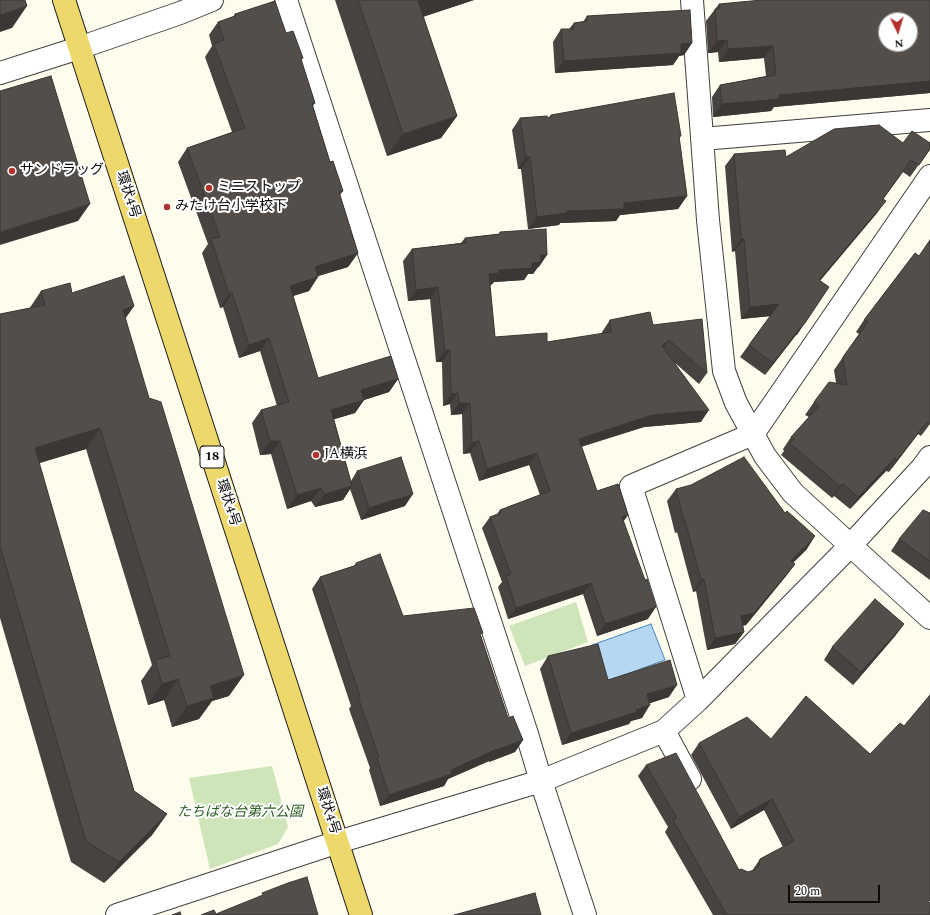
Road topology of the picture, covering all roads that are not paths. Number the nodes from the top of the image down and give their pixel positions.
1 (64, 0) edge
2 (212, 0) edge
3 (286, 0) edge
4 (692, 0) edge
5 (79, 48) junction
6 (0, 73) edge
7 (930, 120) edge
8 (702, 138) junction
9 (930, 176) edge
10 (753, 434) junction
11 (930, 457) edge
12 (850, 546) junction
13 (930, 618) edge
14 (698, 700) junction
15 (664, 731) junction
16 (541, 781) junction
17 (698, 794) edge
18 (338, 842) junction
19 (117, 915) edge
20 (360, 915) edge
21 (585, 915) edge

1 - 5 main road, 環状4号 / 18
2 - 5 street
3 - 16 street
4 - 8 street
5 - 6 street
5 - 18 main road, 環状4号 / 18
7 - 8 street
8 - 10 street
9 - 10 street
10 - 12 street
10 - 14 street
11 - 12 street
12 - 13 street
12 - 14 street
14 - 15 street
15 - 16 street
15 - 17 street
16 - 18 street
16 - 21 street
18 - 19 street
18 - 20 main road, 環状4号 / 18

